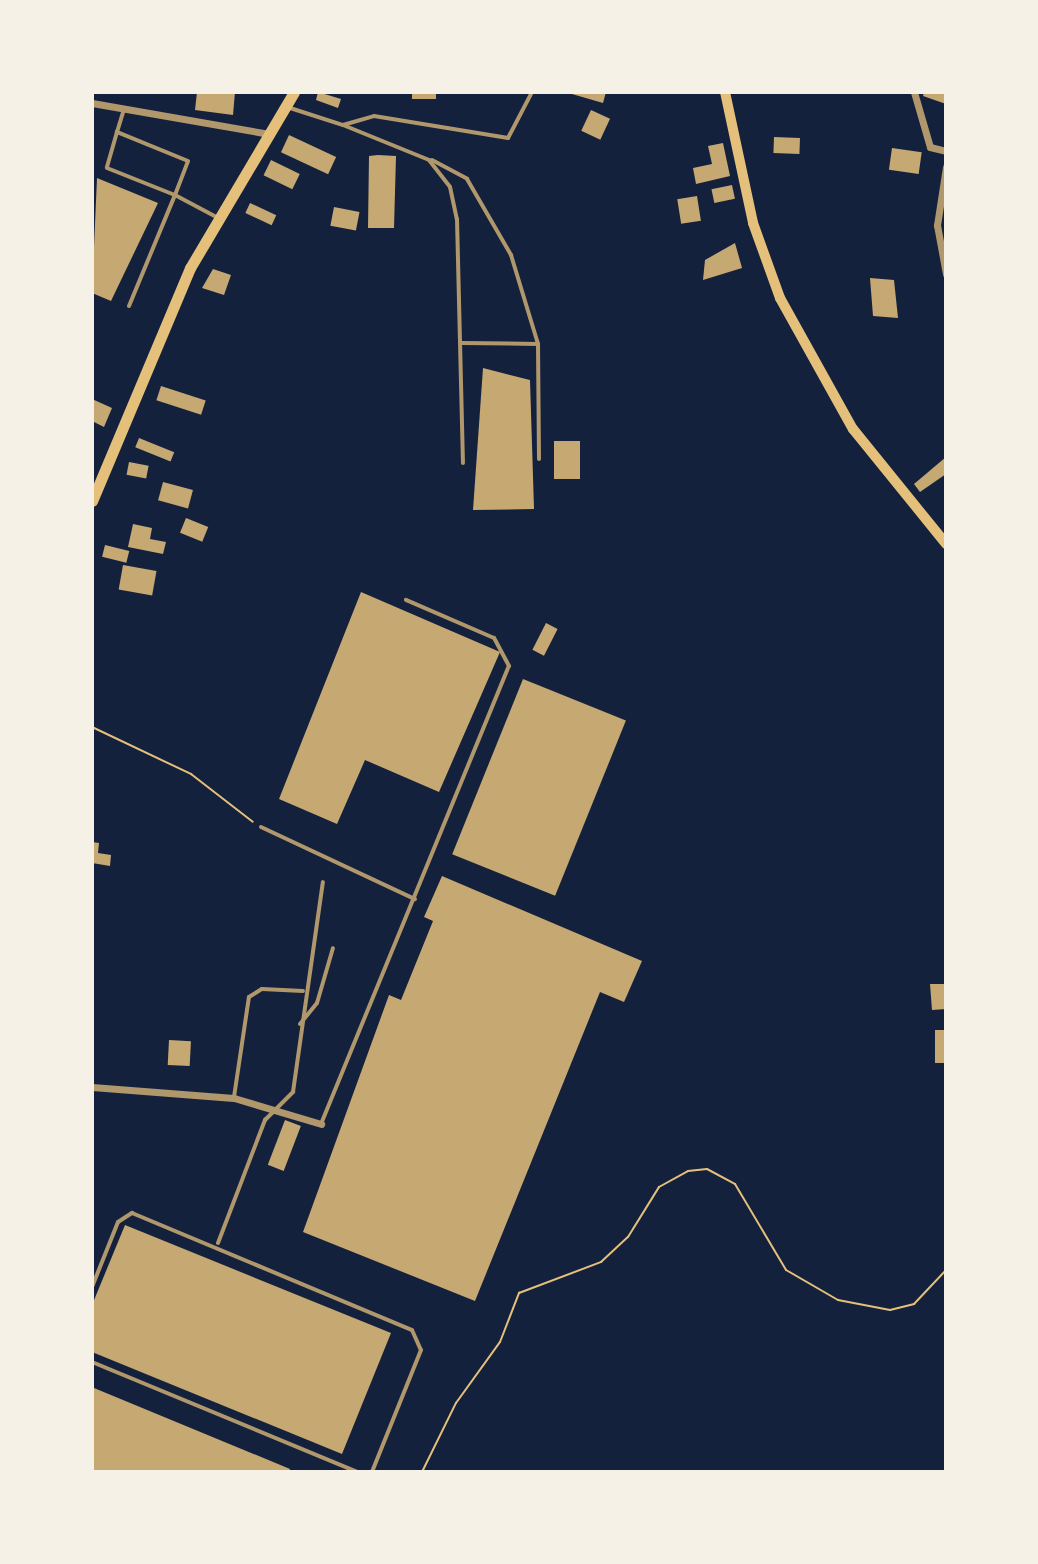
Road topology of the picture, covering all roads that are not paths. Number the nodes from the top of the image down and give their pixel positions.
1 (294, 92) edge
2 (532, 92) edge
3 (725, 92) edge
4 (914, 92) edge
5 (92, 103) edge
6 (286, 107) junction
7 (124, 108) junction
8 (343, 125) junction
9 (117, 132) junction
10 (269, 134) junction
11 (946, 151) edge
12 (429, 160) junction
13 (946, 167) edge
14 (175, 195) junction
15 (218, 218) junction
16 (946, 274) edge
17 (129, 306) dead end
18 (460, 343) junction
19 (538, 344) junction
20 (539, 459) dead end
21 (463, 463) dead end
22 (92, 501) edge
23 (946, 544) edge
24 (406, 600) dead end
25 (261, 827) road end
26 (323, 882) dead end
27 (415, 899) junction
28 (333, 948) dead end
29 (303, 991) junction
30 (300, 1024) junction
31 (92, 1087) edge
32 (234, 1098) junction
33 (282, 1109) junction
34 (321, 1124) joint
35 (218, 1243) junction
36 (92, 1287) edge
37 (92, 1362) edge
38 (357, 1472) edge
39 (372, 1472) edge

1 - 6 main road
2 - 8 lane
3 - 23 main road
4 - 11 street
5 - 7 street
6 - 8 lane
6 - 10 main road
7 - 9 lane
7 - 10 street
8 - 12 lane
9 - 14 lane
9 - 14 lane
10 - 15 main road
12 - 18 lane
12 - 19 lane
13 - 16 street
14 - 15 lane
14 - 17 lane
15 - 22 main road
18 - 19 lane
18 - 21 lane
19 - 20 lane
24 - 27 lane
25 - 27 lane
26 - 29 lane
27 - 34 lane
28 - 30 lane
29 - 30 lane
29 - 32 lane
30 - 33 lane
31 - 32 street
32 - 33 street
33 - 34 street
33 - 35 lane
35 - 36 lane
35 - 39 lane
37 - 38 lane

